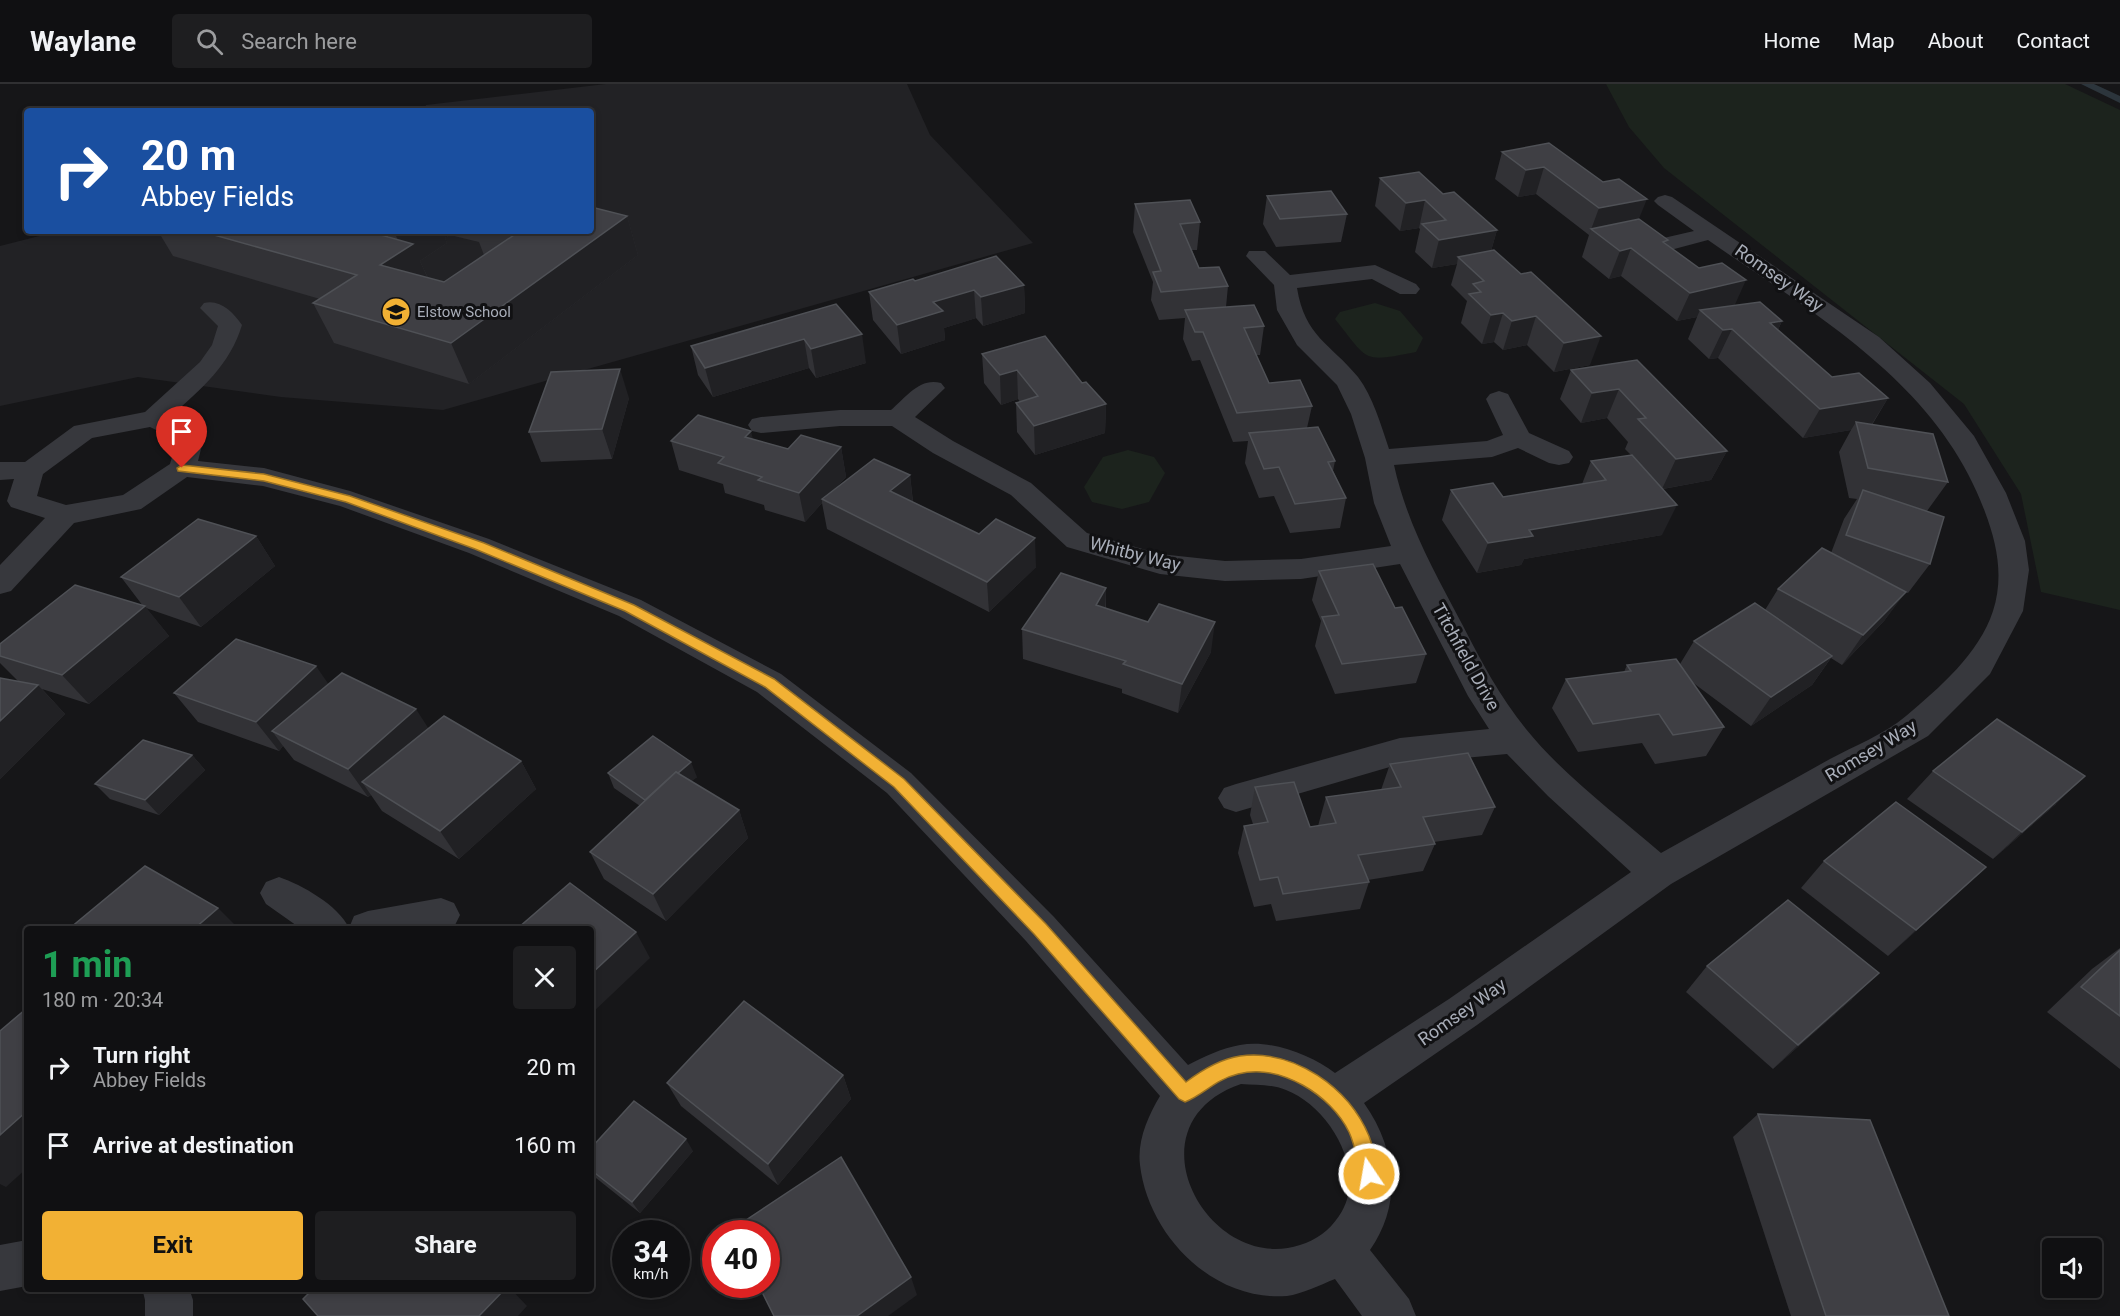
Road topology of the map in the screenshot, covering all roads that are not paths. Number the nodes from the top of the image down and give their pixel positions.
1 (1665, 201) dead end
2 (1711, 233) junction
3 (1663, 245) edge
4 (1257, 256) dead end
5 (1285, 283) junction
6 (1408, 289) dead end
7 (212, 308) dead end
8 (932, 388) dead end
9 (1499, 399) dead end
10 (154, 418) junction
11 (898, 418) junction
12 (761, 425) dead end
13 (1518, 438) junction
14 (1559, 457) dead end
15 (1379, 458) junction
16 (182, 468) junction
17 (31, 470) junction
18 (0, 471) edge
19 (65, 515) junction
20 (1409, 553) junction
21 (0, 584) edge
22 (1515, 740) junction
23 (1236, 798) dead end
24 (1658, 873) junction
25 (279, 893) dead end
26 (441, 915) dead end
27 (327, 926) edge
28 (379, 926) edge
29 (1185, 1093) junction
30 (1335, 1098) junction
31 (1341, 1250) junction
32 (24, 1264) edge
33 (0, 1268) edge
34 (166, 1292) edge
35 (169, 1316) edge
36 (1392, 1316) edge

1 - 2 street, Romsey Way
2 - 3 street
2 - 24 street, Romsey Way
4 - 5 street
5 - 6 street
5 - 15 street, Titchfield Drive
7 - 10 street
8 - 11 street
9 - 13 street
10 - 16 street
10 - 17 street
11 - 12 street
11 - 20 street, Whitby Way
13 - 14 street
13 - 15 street
15 - 20 street, Titchfield Drive
16 - 19 street
16 - 29 street
17 - 18 street
17 - 19 street
19 - 21 street
20 - 22 street, Titchfield Drive
22 - 23 street
22 - 24 street, Titchfield Drive
24 - 30 street, Romsey Way
25 - 27 street
26 - 28 street
29 - 30 street
29 - 31 street
30 - 31 street
31 - 36 street
32 - 33 street
34 - 35 street

